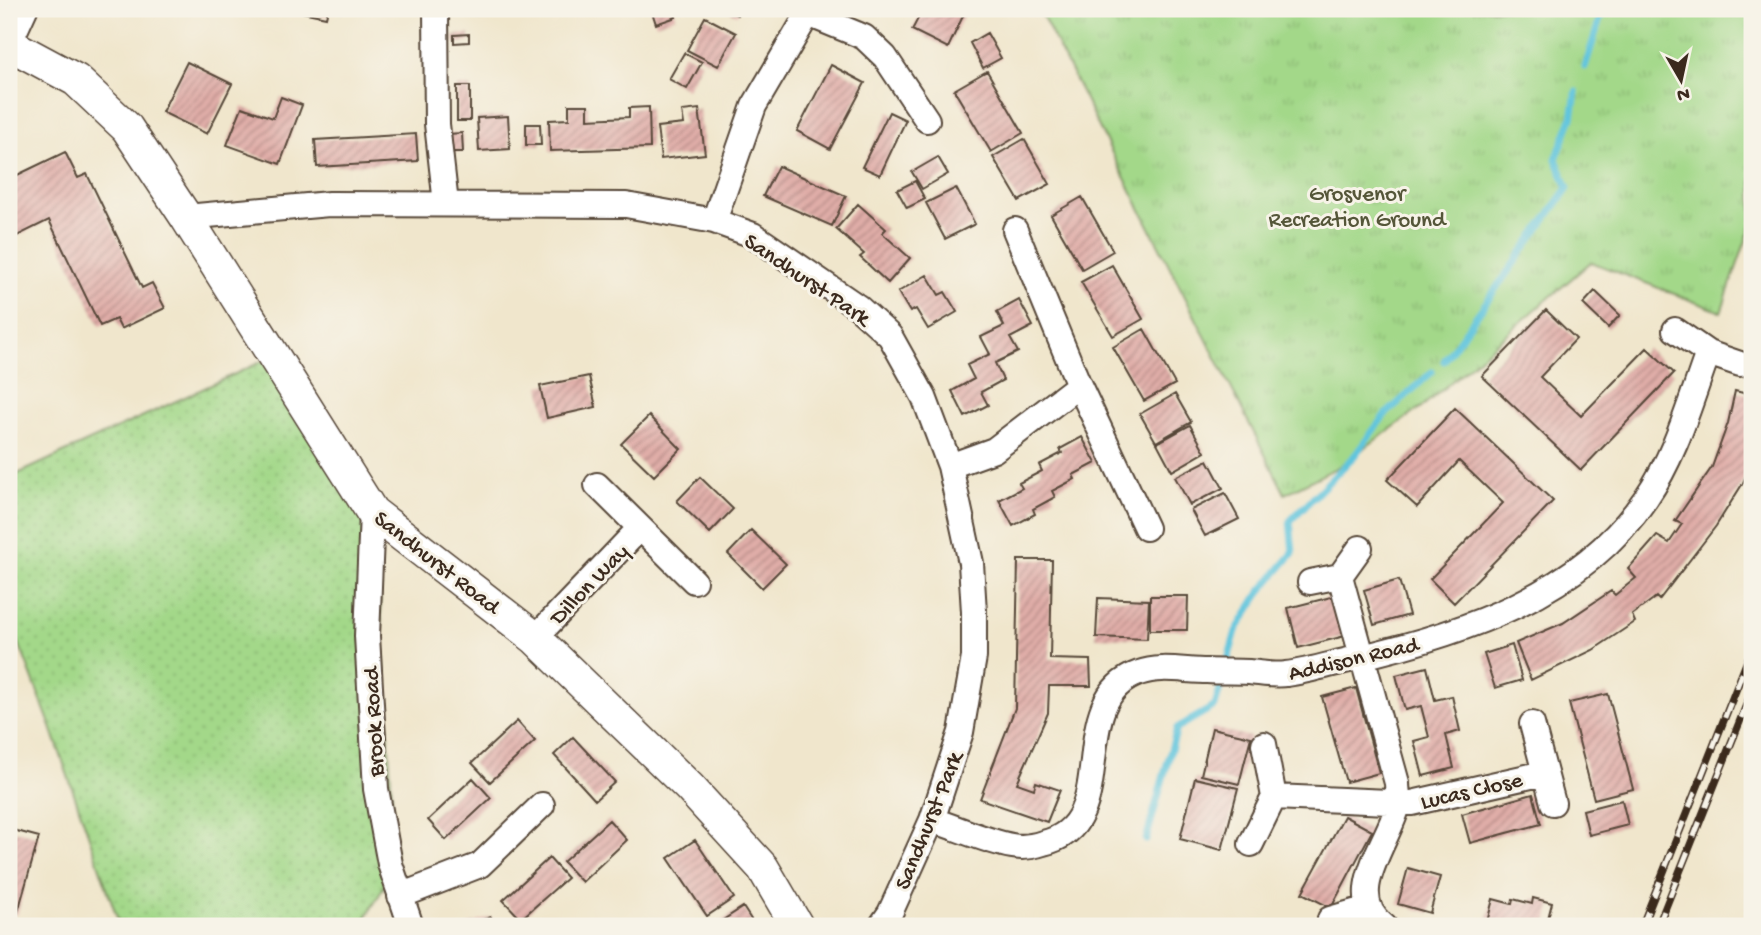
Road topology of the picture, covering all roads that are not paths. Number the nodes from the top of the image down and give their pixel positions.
1 (25, 9) edge
2 (436, 9) edge
3 (9, 44) edge
4 (927, 120) dead end
5 (446, 204) junction
6 (186, 217) junction
7 (714, 221) junction
8 (1015, 230) dead end
9 (1675, 330) dead end
10 (1708, 353) junction
11 (1740, 364) dead end
12 (1079, 385) junction
13 (950, 466) junction
14 (597, 485) dead end
15 (372, 512) junction
16 (640, 528) junction
17 (1146, 528) dead end
18 (1360, 548) dead end
19 (1340, 576) junction
20 (694, 581) dead end
21 (1310, 582) dead end
22 (535, 638) junction
23 (1360, 657) junction
24 (1532, 724) dead end
25 (1264, 744) dead end
26 (1544, 773) junction
27 (1274, 797) junction
28 (1398, 803) junction
29 (1553, 803) dead end
30 (541, 805) dead end
31 (932, 820) junction
32 (1251, 844) dead end
33 (400, 896) junction
34 (1376, 917) edge
35 (1330, 919) dead end
36 (411, 926) edge
37 (797, 926) edge
38 (881, 926) edge

1 - 3 street
2 - 5 street
3 - 6 street, Sandhurst Road
4 - 7 street
5 - 6 street, Sandhurst Park
5 - 7 street, Sandhurst Park
6 - 15 street, Sandhurst Road
7 - 13 street, Sandhurst Park
8 - 12 street
9 - 10 street
10 - 11 street
10 - 23 street, Addison Road
12 - 13 street
12 - 17 street
13 - 31 street, Sandhurst Park
14 - 16 street, Dillon Way
15 - 22 street, Sandhurst Road
15 - 33 street, Brook Road
16 - 20 street, Dillon Way
16 - 22 street, Dillon Way
18 - 19 street
19 - 21 street
19 - 23 street
22 - 37 street, Sandhurst Road
23 - 28 street
23 - 31 street, Addison Road
24 - 26 street, Lucas Close
25 - 27 street
26 - 28 street, Lucas Close
26 - 29 street, Lucas Close
27 - 28 street, Lucas Close
27 - 32 street
28 - 34 street
30 - 33 street
31 - 38 street, Sandhurst Park
33 - 36 street, Brook Road
34 - 35 street

